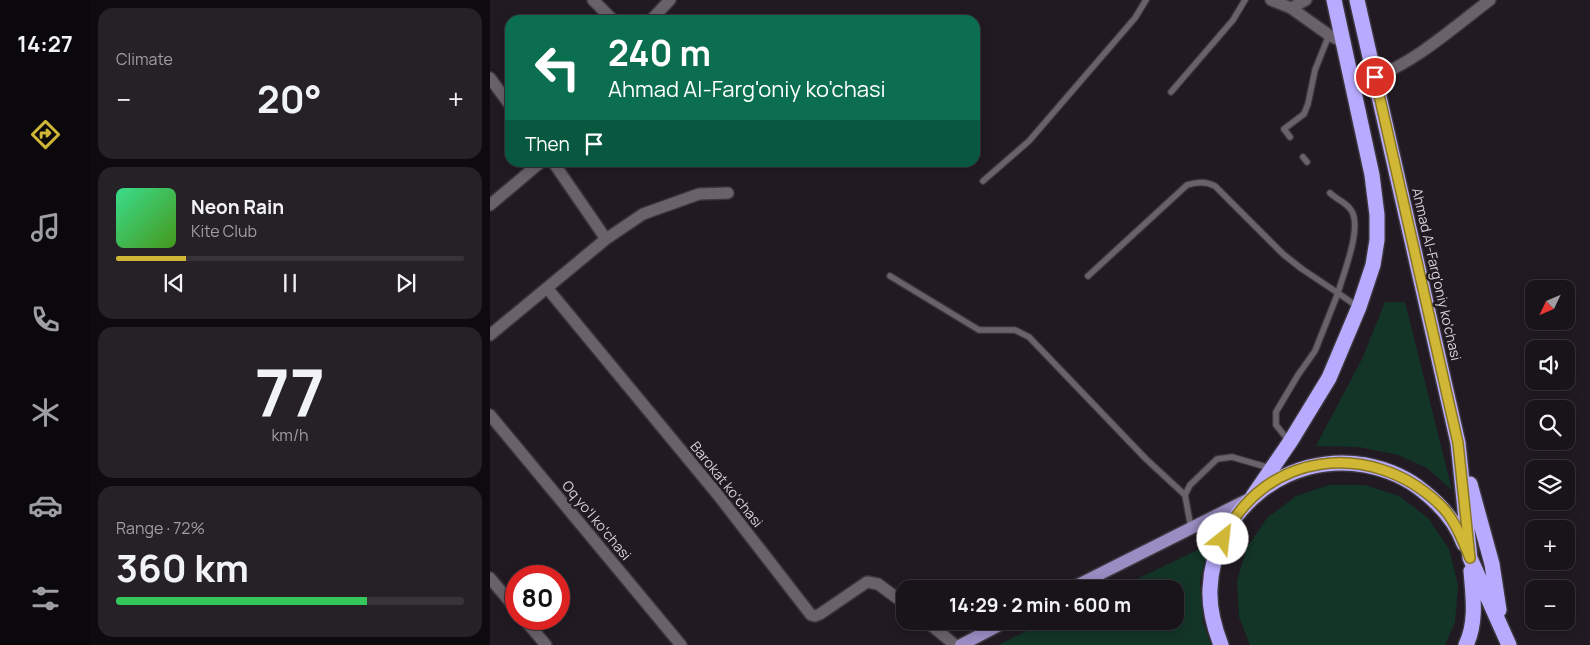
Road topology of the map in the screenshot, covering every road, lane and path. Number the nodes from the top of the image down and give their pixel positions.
1 (593, 0) edge
2 (670, 0) edge
3 (1146, 0) edge
4 (1245, 0) edge
5 (1271, 0) edge
6 (1306, 0) edge
7 (1334, 0) edge
8 (1357, 0) edge
9 (1490, 0) edge
10 (1291, 8) junction
11 (608, 15) edge
12 (656, 15) edge
13 (1329, 35) junction
14 (1345, 43) junction
15 (1375, 77) junction
16 (490, 79) edge
17 (1171, 92) dead end
18 (505, 98) edge
19 (1290, 137) dead end
20 (535, 167) edge
21 (556, 167) edge
22 (983, 181) dead end
23 (728, 193) dead end
24 (1330, 193) dead end
25 (490, 205) edge
26 (606, 239) junction
27 (890, 276) dead end
28 (1088, 276) dead end
29 (547, 288) junction
30 (1338, 293) junction
31 (1359, 307) junction
32 (490, 335) edge
33 (490, 415) edge
34 (1290, 442) junction
35 (1458, 443) junction
36 (1272, 468) junction
37 (1184, 495) junction
38 (1253, 496) junction
39 (1191, 528) junction
40 (1470, 558) junction
41 (490, 578) edge
42 (1088, 580) edge
43 (505, 596) edge
44 (896, 597) edge
45 (1501, 626) junction
46 (533, 630) edge
47 (937, 630) edge
48 (990, 630) edge
49 (546, 645) edge
50 (681, 645) edge
51 (956, 645) edge
52 (961, 645) edge
53 (1221, 645) edge
54 (1466, 645) edge
55 (1508, 645) edge

1 - 11 street
2 - 12 street
3 - 22 lane
4 - 17 lane
5 - 10 street
6 - 10 street
7 - 14 highway
8 - 15 highway, Ahmad Al-Farg'oniy ko'chasi
9 - 15 street
10 - 13 street
13 - 14 street
13 - 19 lane
14 - 31 highway
15 - 35 highway, Ahmad Al-Farg'oniy ko'chasi
16 - 18 street
20 - 25 street
21 - 26 street
23 - 26 street
24 - 30 lane
26 - 29 street
27 - 37 lane
28 - 30 lane
29 - 32 street
29 - 44 street, Barokat koʻchasi
30 - 31 lane
30 - 34 lane
31 - 34 highway
33 - 50 street, Oq yoʻl koʻchasi
34 - 36 highway
35 - 40 highway, Ahmad Al-Farg'oniy ko'chasi
35 - 45 highway
36 - 37 lane
36 - 38 highway
37 - 39 lane
38 - 39 main road
38 - 40 highway
38 - 53 highway
39 - 42 main road
40 - 45 highway
40 - 54 highway, Ahmad Al-Farg'oniy ko'chasi
41 - 43 street
45 - 55 highway
46 - 49 street
47 - 51 street
48 - 52 main road

